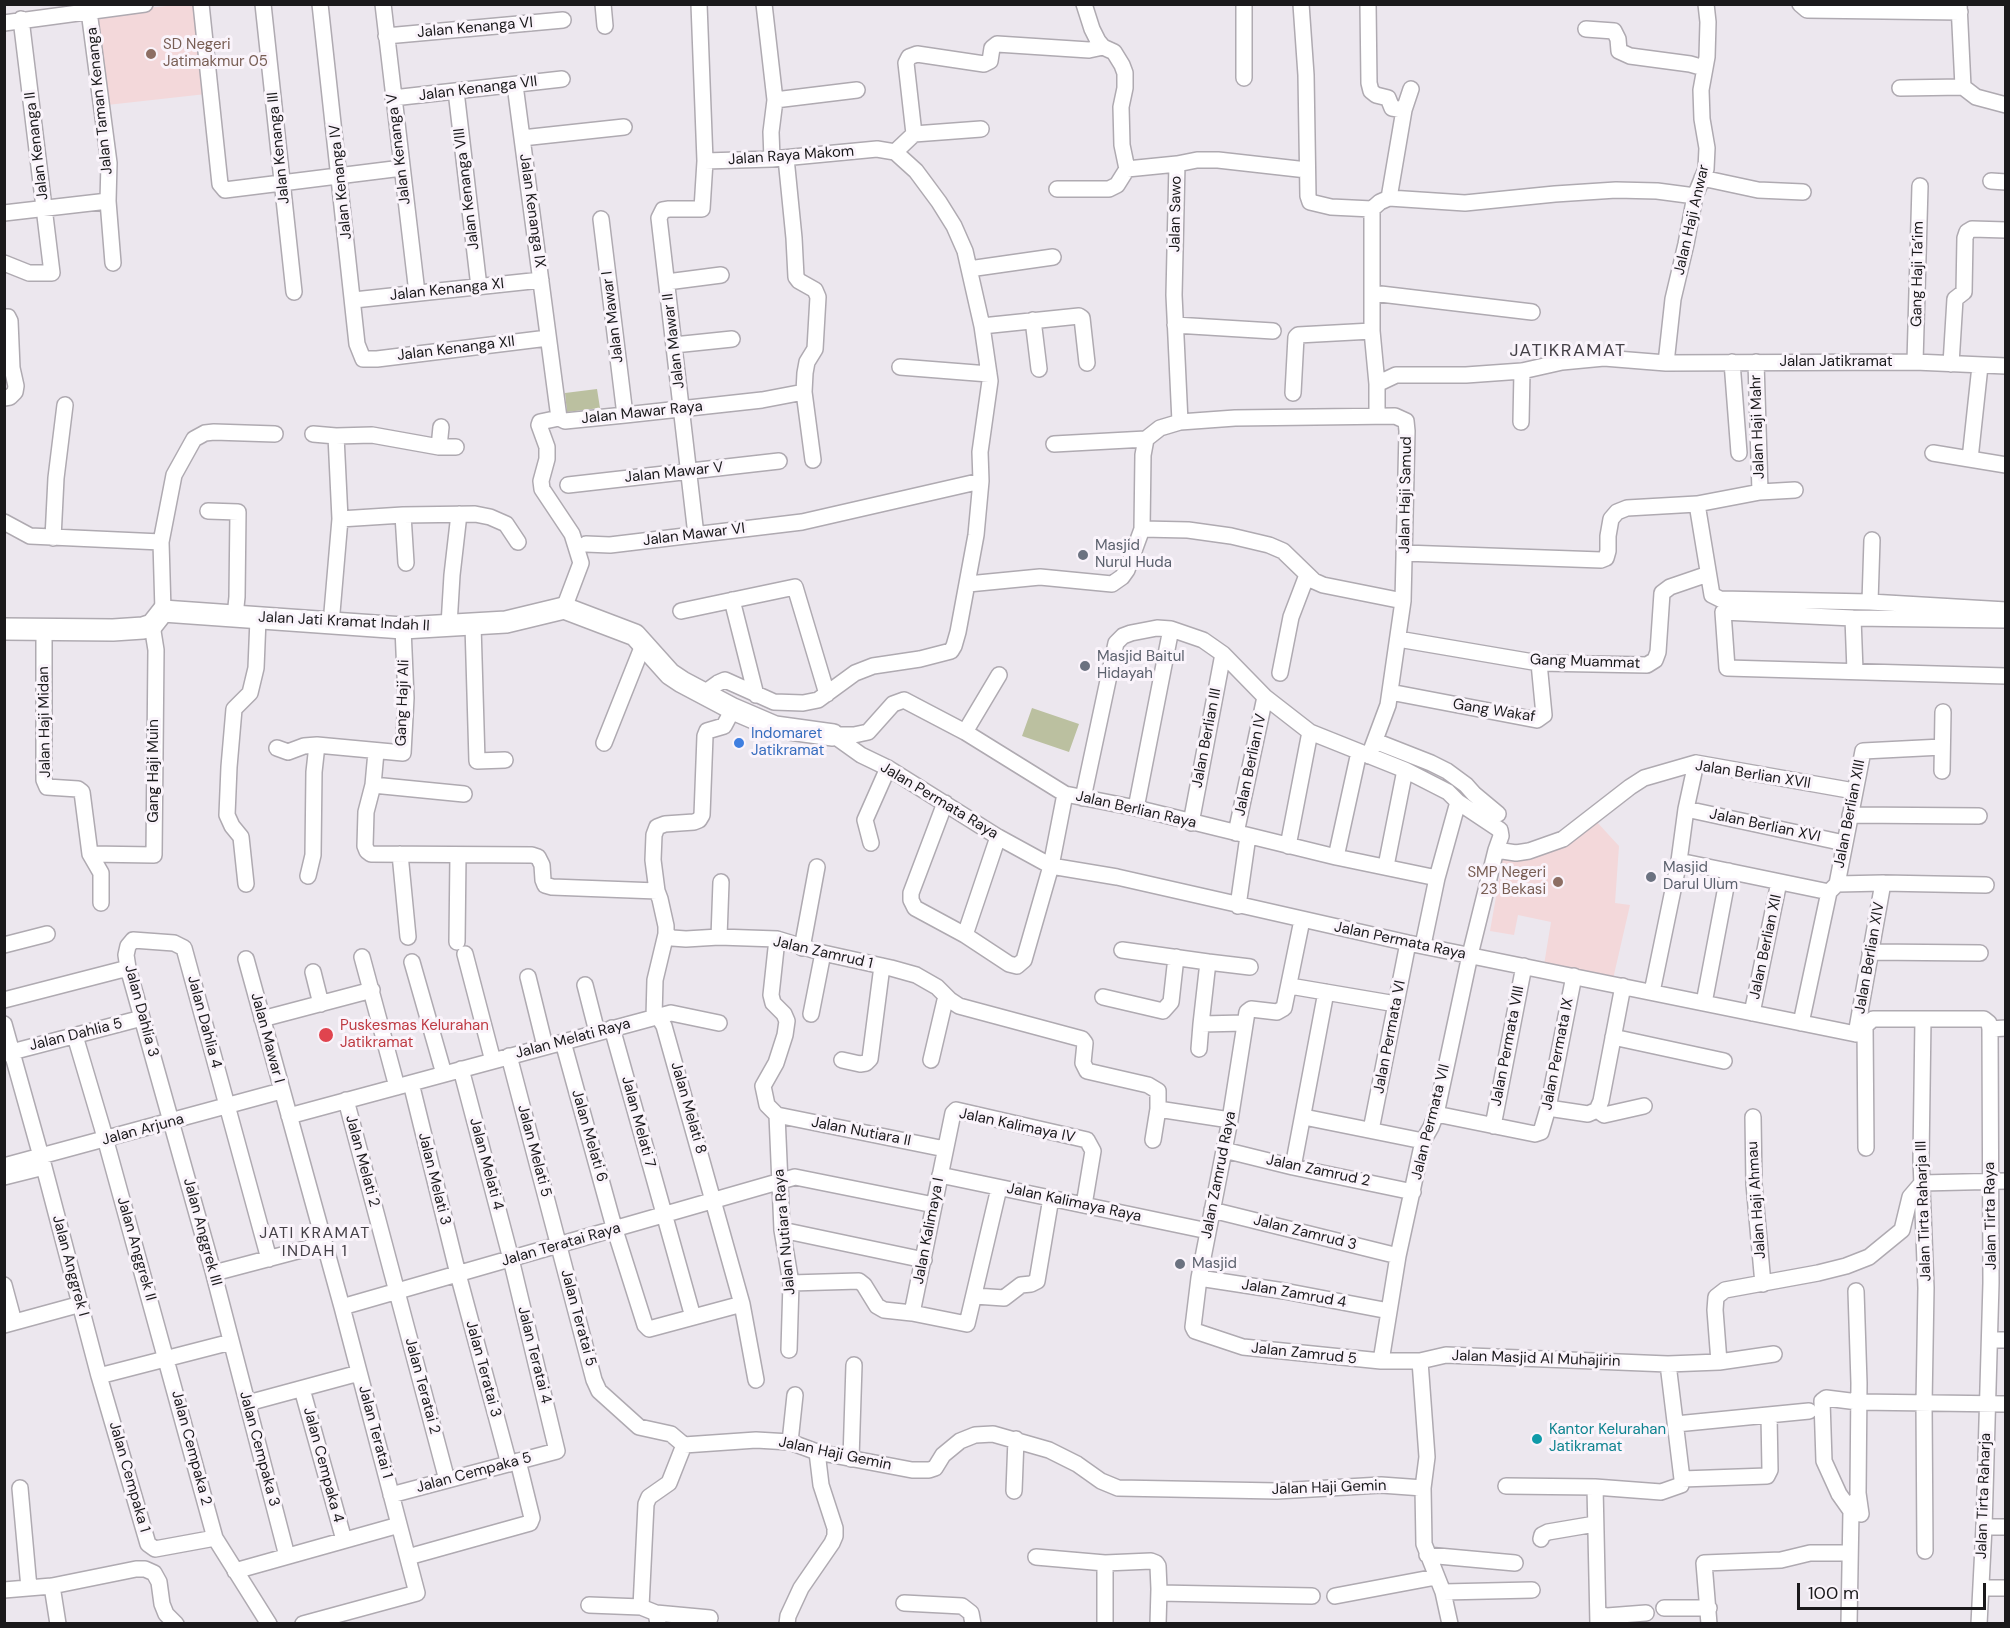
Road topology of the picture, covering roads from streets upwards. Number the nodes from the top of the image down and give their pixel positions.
1 (145, 4) edge
2 (201, 4) edge
3 (263, 4) edge
4 (320, 4) edge
5 (382, 4) edge
6 (603, 4) edge
7 (699, 4) edge
8 (764, 4) edge
9 (1244, 4) edge
10 (1301, 4) edge
11 (1368, 4) edge
12 (1706, 4) edge
13 (1800, 4) edge
14 (1085, 5) edge
15 (1960, 8) edge
16 (89, 11) junction
17 (21, 19) junction
18 (563, 20) dead end
19 (4, 22) edge
20 (605, 26) dead end
21 (1586, 29) dead end
22 (386, 36) junction
23 (1103, 47) junction
24 (1704, 68) junction
25 (1244, 78) dead end
26 (562, 79) dead end
27 (515, 84) junction
28 (1963, 87) junction
29 (1900, 88) dead end
30 (1411, 89) dead end
31 (857, 90) dead end
32 (456, 91) junction
33 (393, 98) junction
34 (775, 100) junction
35 (2006, 105) edge
36 (1404, 110) junction
37 (624, 127) dead end
38 (981, 129) dead end
39 (914, 134) junction
40 (522, 138) junction
41 (895, 152) junction
42 (779, 159) junction
43 (705, 161) junction
44 (1177, 164) junction
45 (402, 168) junction
46 (1127, 169) junction
47 (1307, 170) junction
48 (340, 175) junction
49 (1702, 178) junction
50 (282, 183) junction
51 (1920, 186) dead end
52 (1057, 189) dead end
53 (1803, 192) dead end
54 (1695, 196) junction
55 (1389, 198) junction
56 (108, 201) junction
57 (44, 208) junction
58 (1372, 209) junction
59 (4, 213) edge
60 (600, 219) dead end
61 (2006, 230) edge
62 (1053, 257) dead end
63 (4, 263) edge
64 (113, 263) dead end
65 (969, 269) junction
66 (721, 275) dead end
67 (541, 280) junction
68 (667, 282) junction
69 (479, 287) junction
70 (294, 292) dead end
71 (417, 293) junction
72 (1372, 293) junction
73 (354, 300) junction
74 (1532, 312) dead end
75 (4, 317) edge
76 (1033, 320) junction
77 (1175, 325) junction
78 (982, 326) junction
79 (1273, 331) dead end
80 (1372, 331) junction
81 (548, 338) junction
82 (732, 339) dead end
83 (674, 345) junction
84 (363, 359) joint
85 (1732, 362) junction
86 (1756, 362) junction
87 (1915, 362) junction
88 (1087, 363) dead end
89 (1666, 363) junction
90 (1951, 364) junction
91 (1980, 366) junction
92 (2006, 366) edge
93 (900, 367) dead end
94 (1039, 369) dead end
95 (1522, 371) junction
96 (989, 374) junction
97 (1377, 384) junction
98 (804, 392) junction
99 (1293, 393) dead end
100 (4, 398) edge
101 (65, 405) dead end
102 (681, 409) junction
103 (625, 415) junction
104 (1377, 416) junction
105 (559, 418) junction
106 (1180, 422) junction
107 (1521, 422) dead end
108 (441, 427) dead end
109 (275, 434) dead end
110 (313, 434) dead end
111 (336, 436) junction
112 (1146, 439) junction
113 (1054, 444) dead end
114 (439, 447) junction
115 (456, 447) dead end
116 (1739, 453) dead end
117 (1934, 453) dead end
118 (1970, 459) junction
119 (813, 460) dead end
120 (779, 461) dead end
121 (2006, 465) edge
122 (689, 471) junction
123 (981, 481) junction
124 (568, 485) dead end
125 (1795, 490) dead end
126 (1760, 492) junction
127 (1696, 504) junction
128 (208, 511) dead end
129 (459, 514) junction
130 (403, 515) junction
131 (340, 519) junction
132 (4, 522) edge
133 (1142, 529) junction
134 (696, 535) junction
135 (53, 538) junction
136 (1872, 540) dead end
137 (161, 542) junction
138 (518, 542) dead end
139 (586, 544) dead end
140 (1404, 553) junction
141 (406, 563) dead end
142 (1708, 574) junction
143 (1307, 575) junction
144 (968, 584) junction
145 (732, 600) junction
146 (1403, 601) junction
147 (1870, 602) junction
148 (564, 608) junction
149 (2006, 610) edge
150 (681, 611) dead end
151 (235, 616) junction
152 (157, 618) junction
153 (1854, 618) junction
154 (258, 619) junction
155 (2006, 620) edge
156 (331, 624) junction
157 (449, 625) junction
158 (473, 625) junction
159 (403, 628) junction
160 (1171, 628) junction
161 (4, 629) edge
162 (44, 630) junction
163 (1398, 639) junction
164 (643, 645) junction
165 (1223, 654) junction
166 (1539, 663) junction
167 (1855, 671) junction
168 (1280, 673) dead end
169 (999, 675) dead end
170 (2006, 676) edge
171 (1390, 692) junction
172 (704, 693) junction
173 (827, 694) junction
174 (756, 695) junction
175 (1265, 697) junction
176 (733, 709) junction
177 (1943, 712) dead end
178 (875, 723) junction
179 (965, 732) junction
180 (1310, 732) junction
181 (833, 735) junction
182 (604, 743) dead end
183 (317, 745) junction
184 (1942, 747) junction
185 (277, 748) dead end
186 (1368, 750) junction
187 (376, 752) junction
188 (861, 755) junction
189 (505, 760) dead end
190 (1431, 763) junction
191 (1696, 763) junction
192 (888, 768) junction
193 (1405, 770) junction
194 (1942, 771) dead end
195 (373, 786) junction
196 (1854, 791) junction
197 (464, 794) dead end
198 (1065, 794) junction
199 (1453, 797) junction
200 (1083, 798) junction
201 (945, 803) junction
202 (1136, 808) junction
203 (1686, 809) junction
204 (1498, 814) dead end
205 (1850, 814) junction
206 (1978, 816) dead end
207 (1191, 823) junction
208 (1242, 834) junction
209 (998, 837) junction
210 (871, 843) dead end
211 (1844, 843) junction
212 (1288, 846) junction
213 (1496, 850) junction
214 (90, 854) junction
215 (400, 854) junction
216 (458, 855) junction
217 (1336, 857) junction
218 (1679, 861) junction
219 (1051, 866) junction
220 (1386, 866) junction
221 (817, 867) dead end
222 (1729, 872) junction
223 (308, 876) dead end
224 (1437, 878) junction
225 (721, 882) dead end
226 (1779, 882) junction
227 (1883, 883) junction
228 (246, 884) dead end
229 (1986, 885) dead end
230 (1833, 888) junction
231 (657, 891) junction
232 (101, 903) dead end
233 (1238, 906) junction
234 (1302, 920) junction
235 (47, 934) dead end
236 (666, 934) junction
237 (965, 935) junction
238 (408, 937) dead end
239 (720, 937) junction
240 (777, 939) junction
241 (174, 943) joint
242 (1415, 944) junction
243 (4, 945) edge
244 (802, 948) junction
245 (1122, 950) dead end
246 (1870, 952) junction
247 (823, 953) junction
248 (1980, 953) dead end
249 (1470, 955) junction
250 (362, 957) dead end
251 (1176, 957) junction
252 (246, 959) dead end
253 (412, 962) dead end
254 (1208, 962) junction
255 (882, 966) junction
256 (1524, 966) junction
257 (1250, 967) dead end
258 (128, 968) junction
259 (313, 972) dead end
260 (1574, 976) junction
261 (528, 978) dead end
262 (585, 985) dead end
263 (1290, 986) junction
264 (1623, 986) junction
265 (372, 990) junction
266 (1326, 992) junction
267 (1652, 992) junction
268 (946, 996) junction
269 (1103, 997) dead end
270 (4, 1000) edge
271 (1704, 1003) junction
272 (321, 1004) junction
273 (1396, 1004) junction
274 (1752, 1013) junction
275 (811, 1014) dead end
276 (656, 1016) junction
277 (142, 1018) junction
278 (262, 1019) junction
279 (1923, 1019) junction
280 (719, 1023) dead end
281 (1201, 1023) junction
282 (1245, 1023) junction
283 (1801, 1023) junction
284 (4, 1024) edge
285 (1998, 1028) edge
286 (1861, 1029) junction
287 (605, 1030) junction
288 (75, 1036) junction
289 (1613, 1037) junction
290 (563, 1042) junction
291 (545, 1046) junction
292 (1199, 1049) dead end
293 (8, 1053) edge
294 (509, 1056) junction
295 (493, 1060) junction
296 (842, 1060) dead end
297 (931, 1060) dead end
298 (1724, 1061) dead end
299 (461, 1069) junction
300 (444, 1074) junction
301 (404, 1085) junction
302 (281, 1091) junction
303 (346, 1100) junction
304 (1644, 1106) dead end
305 (227, 1107) junction
306 (1548, 1108) junction
307 (1158, 1109) junction
308 (1597, 1110) junction
309 (1436, 1114) junction
310 (777, 1115) junction
311 (289, 1116) junction
312 (1304, 1117) junction
313 (1753, 1117) dead end
314 (1230, 1120) junction
315 (172, 1122) junction
316 (1492, 1126) junction
317 (1371, 1130) junction
318 (106, 1140) junction
319 (1153, 1140) dead end
320 (1423, 1141) junction
321 (1866, 1148) dead end
322 (945, 1149) junction
323 (1224, 1150) junction
324 (43, 1162) junction
325 (4, 1166) edge
326 (1293, 1167) junction
327 (940, 1175) junction
328 (4, 1177) edge
329 (780, 1180) junction
330 (1998, 1181) edge
331 (1922, 1183) junction
332 (999, 1188) junction
333 (1413, 1192) junction
334 (1051, 1198) junction
335 (714, 1202) junction
336 (934, 1204) junction
337 (1084, 1205) junction
338 (1212, 1210) junction
339 (664, 1216) junction
340 (615, 1230) junction
341 (782, 1230) junction
342 (1208, 1231) junction
343 (324, 1244) junction
344 (559, 1246) junction
345 (1398, 1256) junction
346 (269, 1258) junction
347 (511, 1259) junction
348 (924, 1260) junction
349 (214, 1273) junction
350 (458, 1274) junction
351 (1199, 1278) junction
352 (790, 1283) junction
353 (1998, 1283) edge
354 (1763, 1284) junction
355 (4, 1285) edge
356 (1856, 1291) dead end
357 (396, 1292) junction
358 (975, 1296) junction
359 (81, 1304) junction
360 (742, 1304) junction
361 (342, 1307) junction
362 (1389, 1311) junction
363 (912, 1313) junction
364 (693, 1317) junction
365 (9, 1324) edge
366 (1193, 1327) joint
367 (1998, 1340) edge
368 (231, 1342) junction
369 (789, 1350) dead end
370 (1774, 1354) dead end
371 (166, 1358) junction
372 (1420, 1360) junction
373 (1382, 1361) junction
374 (1719, 1362) junction
375 (1668, 1364) junction
376 (854, 1365) dead end
377 (359, 1373) junction
378 (99, 1376) junction
379 (756, 1380) dead end
380 (302, 1389) junction
381 (795, 1395) dead end
382 (1858, 1402) junction
383 (248, 1403) junction
384 (1924, 1404) junction
385 (1988, 1404) junction
386 (2006, 1404) edge
387 (1809, 1411) dead end
388 (1769, 1415) junction
389 (1676, 1424) junction
390 (1016, 1439) junction
391 (790, 1442) junction
392 (684, 1445) junction
393 (557, 1451) joint
394 (817, 1452) junction
395 (851, 1459) junction
396 (514, 1462) junction
397 (1682, 1479) junction
398 (447, 1480) junction
399 (1506, 1486) dead end
400 (1595, 1487) junction
401 (20, 1488) dead end
402 (1424, 1488) junction
403 (1014, 1491) dead end
404 (391, 1495) junction
405 (1856, 1512) junction
406 (1595, 1524) junction
407 (399, 1525) junction
408 (1984, 1527) junction
409 (2006, 1527) edge
410 (215, 1538) junction
411 (1541, 1539) dead end
412 (344, 1540) junction
413 (1925, 1551) dead end
414 (1850, 1553) junction
415 (1427, 1555) junction
416 (287, 1556) junction
417 (408, 1557) junction
418 (1036, 1557) dead end
419 (1105, 1563) junction
420 (1515, 1563) dead end
421 (236, 1571) junction
422 (1436, 1577) junction
423 (52, 1586) junction
424 (29, 1588) junction
425 (1981, 1588) junction
426 (2006, 1588) edge
427 (4, 1590) edge
428 (1532, 1590) dead end
429 (1443, 1592) junction
430 (1159, 1593) junction
431 (1312, 1596) dead end
432 (1335, 1596) dead end
433 (904, 1603) dead end
434 (589, 1605) dead end
435 (641, 1607) junction
436 (1664, 1608) dead end
437 (1646, 1613) dead end
438 (1709, 1616) edge
439 (657, 1618) edge
440 (710, 1618) dead end
441 (1598, 1619) edge
442 (58, 1623) edge
443 (176, 1623) edge
444 (269, 1623) edge
445 (303, 1623) edge
446 (788, 1623) edge
447 (973, 1623) edge
448 (1105, 1623) edge
449 (1158, 1623) edge
450 (1450, 1623) edge
451 (1849, 1623) edge
452 (1979, 1623) edge

1 - 16 street
2 - 50 street
3 - 50 street, Jalan Kenanga III
4 - 48 street, Jalan Kenanga IV
5 - 22 street, Jalan Kenanga V
6 - 20 street
7 - 43 street
8 - 34 street
9 - 25 street
10 - 47 street
11 - 36 street
12 - 24 street, Jalan Haji Anwar
13 - 15 street
14 - 23 street
15 - 28 street
16 - 17 street
16 - 56 street, Jalan Taman Kenanga
17 - 19 street
17 - 57 street, Jalan Kenanga II
18 - 22 street, Jalan Kenanga VI
21 - 24 street
22 - 33 street, Jalan Kenanga V
23 - 39 street
23 - 46 street
24 - 49 street, Jalan Haji Anwar
26 - 27 street, Jalan Kenanga VII
27 - 32 street, Jalan Kenanga VII
27 - 40 street, Jalan Kenanga IX
28 - 29 street
28 - 35 street
30 - 36 street
31 - 34 street
32 - 33 street, Jalan Kenanga VII
32 - 69 street, Jalan Kenanga VIII
33 - 45 street, Jalan Kenanga V
34 - 42 street
36 - 55 street
37 - 40 street
38 - 39 street
39 - 41 street
40 - 67 street, Jalan Kenanga IX
41 - 42 street, Jalan Raya Makom
41 - 65 street
42 - 43 street, Jalan Raya Makom
42 - 98 street
43 - 68 street, Jalan Mawar II
44 - 46 street, Jalan Sawo
44 - 47 street
44 - 77 street, Jalan Sawo
45 - 48 street
45 - 71 street, Jalan Kenanga V
46 - 52 street
47 - 58 street
48 - 50 street
48 - 73 street, Jalan Kenanga IV
49 - 53 street
49 - 54 street, Jalan Haji Anwar
50 - 70 street, Jalan Kenanga III
51 - 87 street, Gang Haji Ta’im
54 - 55 street
54 - 89 street, Jalan Haji Anwar
55 - 58 street
56 - 57 street
56 - 64 street, Jalan Taman Kenanga
57 - 59 street
57 - 63 street, Jalan Kenanga II
58 - 72 street
60 - 103 street, Jalan Mawar I
61 - 90 street
62 - 65 street
65 - 78 street
66 - 68 street
67 - 69 street, Jalan Kenanga XI
67 - 81 street, Jalan Kenanga IX
68 - 83 street, Jalan Mawar II
69 - 71 street, Jalan Kenanga XI
71 - 73 street, Jalan Kenanga XI
72 - 74 street
72 - 80 street
73 - 84 street, Jalan Kenanga IV
75 - 100 street
76 - 78 street
76 - 88 street
76 - 94 street
77 - 79 street
77 - 106 street, Jalan Sawo
78 - 96 street
80 - 97 street
80 - 99 street
81 - 84 street, Jalan Kenanga XII
81 - 105 street, Jalan Mawar Raya
82 - 83 street
83 - 102 street, Jalan Mawar II
85 - 86 street, Jalan Jatikramat
85 - 89 street, Jalan Jatikramat
85 - 116 street
86 - 87 street, Jalan Jatikramat
86 - 126 street, Jalan Haji Mahr
87 - 90 street, Jalan Jatikramat
89 - 95 street, Jalan Jatikramat
90 - 91 street, Jalan Jatikramat
91 - 92 street, Jalan Jatikramat
91 - 118 street
93 - 96 street
95 - 97 street, Jalan Jatikramat
95 - 107 street
96 - 123 street
97 - 104 street
98 - 102 street, Jalan Mawar Raya
98 - 119 street
101 - 135 street
102 - 103 street, Jalan Mawar Raya
102 - 122 street, Jalan Mawar II
103 - 105 street, Jalan Mawar Raya
104 - 106 street, Jalan Haji Samud
104 - 140 street, Jalan Haji Samud
105 - 148 street
106 - 112 street, Jalan Haji Samud
108 - 114 street
109 - 137 street
110 - 111 street
111 - 114 street
111 - 131 street
112 - 113 street
112 - 133 street
114 - 115 street
117 - 118 street
118 - 121 street
120 - 122 street, Jalan Mawar V
122 - 124 street, Jalan Mawar V
122 - 134 street, Jalan Mawar II
123 - 134 street, Jalan Mawar VI
123 - 144 street
125 - 126 street
126 - 127 street
127 - 140 street
127 - 142 street
128 - 151 street
129 - 130 street
129 - 138 street
129 - 157 street
130 - 131 street
130 - 141 street
131 - 156 street
132 - 135 street
133 - 143 street
133 - 144 street
134 - 139 street, Jalan Mawar VI
135 - 137 street
136 - 147 street
137 - 152 street
140 - 146 street, Jalan Haji Samud
142 - 147 street
142 - 166 street, Gang Muammat
143 - 146 street
143 - 168 street
144 - 173 street
145 - 150 street
145 - 173 street
145 - 174 street
146 - 163 street, Jalan Haji Samud
147 - 149 street
148 - 158 street, Jalan Jati Kramat Indah II
148 - 164 street
151 - 152 street, Jalan Jati Kramat Indah II
151 - 154 street, Jalan Jati Kramat Indah II
152 - 162 street, Jalan Jati Kramat Indah II
152 - 214 street, Gang Haji Muin
153 - 155 street
153 - 167 street
153 - 167 street
154 - 156 street, Jalan Jati Kramat Indah II
154 - 228 street
156 - 159 street, Jalan Jati Kramat Indah II
157 - 158 street, Jalan Jati Kramat Indah II
157 - 159 street, Jalan Jati Kramat Indah II
158 - 189 street
159 - 187 street, Gang Haji Ali
160 - 165 street
160 - 200 street
160 - 202 street
161 - 162 street, Jalan Jati Kramat Indah II
162 - 214 street, Jalan Haji Midan
163 - 166 street, Gang Muammat
163 - 171 street, Jalan Haji Samud
164 - 172 street
164 - 182 street
165 - 175 street
165 - 207 street, Jalan Berlian III
166 - 171 street, Gang Wakaf
167 - 170 street
169 - 179 street
171 - 186 street, Jalan Haji Samud
172 - 174 street
172 - 176 street
173 - 174 street
175 - 180 street
175 - 208 street, Jalan Berlian IV
176 - 181 street
176 - 231 street
177 - 184 street
178 - 179 street, Jalan Berlian Raya
178 - 181 street, Jalan Berlian Raya
178 - 188 street
179 - 198 street, Jalan Berlian Raya
180 - 186 street
180 - 212 street
181 - 188 street, Jalan Permata Raya
183 - 185 street
183 - 187 street
183 - 223 street
184 - 194 street
184 - 196 street, Jalan Berlian XIII
186 - 190 street
186 - 193 street
186 - 217 street, Jalan Haji Samud
187 - 195 street
188 - 192 street, Jalan Permata Raya
190 - 199 street
190 - 204 street
191 - 196 street, Jalan Berlian XVII
191 - 203 street
191 - 213 street, Jalan Berlian XVII
192 - 201 street, Jalan Permata Raya
192 - 210 street
193 - 199 street
193 - 220 street
195 - 197 street
195 - 215 street
196 - 205 street, Jalan Berlian XIII
198 - 200 street, Jalan Berlian Raya
198 - 219 street
199 - 213 street
199 - 224 street, Jalan Permata VI
200 - 202 street, Jalan Berlian Raya
201 - 209 street, Jalan Permata Raya
201 - 237 street
202 - 207 street, Jalan Berlian Raya
203 - 211 street, Jalan Berlian XVI
203 - 218 street
205 - 206 street
205 - 211 street, Jalan Berlian XIII
207 - 208 street, Jalan Berlian Raya
208 - 212 street, Jalan Berlian Raya
208 - 233 street, Jalan Berlian IV
209 - 219 street, Jalan Permata Raya
209 - 237 street
211 - 230 street, Jalan Berlian XIII
212 - 217 street, Jalan Berlian Raya
213 - 249 street, Jalan Permata VII
214 - 232 street
215 - 216 street
215 - 238 street
216 - 231 street
216 - 295 street
217 - 220 street, Jalan Berlian Raya
218 - 222 street
218 - 267 street
219 - 233 street, Jalan Permata Raya
219 - 237 street
220 - 224 street, Jalan Berlian Raya
221 - 244 street
222 - 226 street
222 - 271 street
224 - 242 street, Jalan Permata VI
225 - 239 street
226 - 230 street
226 - 274 street, Jalan Berlian XII
227 - 229 street
227 - 230 street
227 - 246 street, Jalan Berlian XIV
230 - 283 street, Jalan Berlian XIII
231 - 236 street
233 - 234 street, Jalan Permata Raya
234 - 242 street, Jalan Permata Raya
234 - 263 street
235 - 243 street
236 - 239 street, Jalan Zamrud 1
236 - 276 street
239 - 240 street, Jalan Zamrud 1
240 - 244 street, Jalan Zamrud 1
240 - 310 street
241 - 258 street, Jalan Dahlia 3
241 - 305 street, Jalan Dahlia 4
242 - 249 street, Jalan Permata Raya
242 - 273 street, Jalan Permata VI
244 - 247 street, Jalan Zamrud 1
245 - 251 street
246 - 248 street
246 - 286 street, Jalan Berlian XIV
247 - 255 street, Jalan Zamrud 1
247 - 275 street
249 - 256 street, Jalan Permata Raya
249 - 309 street, Jalan Permata VII
250 - 265 street, Jalan Melati 3
251 - 254 street
251 - 269 street
252 - 278 street, Jalan Mawar I
253 - 300 street
254 - 257 street
254 - 281 street
255 - 268 street, Jalan Zamrud 1
255 - 296 street
256 - 260 street, Jalan Permata Raya
256 - 316 street, Jalan Permata VIII
258 - 270 street
258 - 277 street, Jalan Dahlia 3
259 - 272 street
260 - 264 street, Jalan Permata Raya
260 - 306 street, Jalan Permata IX
261 - 291 street
262 - 287 street, Jalan Melati 7
263 - 266 street
263 - 282 street
264 - 267 street, Jalan Permata Raya
264 - 289 street
265 - 272 street
265 - 301 street, Jalan Melati 3
266 - 273 street
266 - 312 street
267 - 271 street, Jalan Permata Raya
268 - 297 street
268 - 307 street, Jalan Zamrud 1
271 - 274 street, Jalan Permata Raya
272 - 278 street
273 - 317 street, Jalan Permata VI
274 - 283 street, Jalan Permata Raya
276 - 280 street, Jalan Melati Raya
276 - 287 street, Jalan Melati Raya
276 - 335 street, Jalan Melati 8
277 - 288 street, Jalan Dahlia 5
277 - 315 street, Jalan Dahlia 3
278 - 302 street, Jalan Mawar I
279 - 285 street, Jalan Permata Raya
279 - 286 street, Jalan Permata Raya
279 - 331 street, Jalan Tirta Raharja III
281 - 282 street
281 - 292 street
282 - 314 street, Jalan Zamrud Raya
283 - 286 street, Jalan Permata Raya
284 - 293 street
285 - 330 street, Jalan Tirta Raya
286 - 321 street, Jalan Berlian XIV
287 - 290 street, Jalan Melati Raya
287 - 339 street, Jalan Melati 7
288 - 293 street, Jalan Dahlia 5
288 - 318 street, Jalan Anggrek II
289 - 298 street
289 - 308 street
290 - 291 street, Jalan Melati Raya
290 - 340 street, Jalan Melati 6
291 - 294 street, Jalan Melati Raya
293 - 324 street, Jalan Dahlia 5
294 - 295 street, Jalan Melati Raya
294 - 344 street, Jalan Melati 5
295 - 299 street, Jalan Melati Raya
299 - 300 street, Jalan Melati Raya
299 - 347 street, Jalan Melati 4
300 - 301 street, Jalan Melati Raya
301 - 303 street, Jalan Melati Raya
301 - 350 street, Jalan Melati 3
302 - 305 street, Jalan Arjuna
302 - 311 street, Jalan Mawar I
303 - 311 street, Jalan Melati Raya
303 - 357 street, Jalan Melati 2
304 - 308 street
305 - 315 street, Jalan Arjuna
305 - 346 street, Jalan Dahlia 4
306 - 308 street
306 - 316 street, Jalan Permata IX
307 - 314 street
307 - 319 street
309 - 316 street, Jalan Permata IX
309 - 320 street, Jalan Permata VII
310 - 322 street, Jalan Nutiara II
310 - 329 street, Jalan Nutiara Raya
311 - 343 street, Jalan Mawar I
312 - 317 street
312 - 326 street
313 - 354 street, Jalan Haji Ahmau
314 - 323 street, Jalan Zamrud Raya
315 - 318 street, Jalan Arjuna
315 - 349 street, Jalan Anggrek III
317 - 320 street
318 - 324 street, Jalan Arjuna
318 - 371 street, Jalan Anggrek II
320 - 333 street, Jalan Permata VII
322 - 327 street, Jalan Kalimaya I
322 - 337 street, Jalan Kalimaya IV
323 - 326 street, Jalan Zamrud 2
323 - 338 street, Jalan Zamrud Raya
324 - 325 street, Jalan Arjuna
324 - 328 street, Jalan Arjuna
324 - 359 street, Jalan Anggrek I
326 - 333 street, Jalan Zamrud 2
327 - 332 street, Jalan Kalimaya Raya
327 - 336 street, Jalan Kalimaya I
329 - 335 street, Jalan Teratai Raya
329 - 336 street, Jalan Teratai Raya
329 - 341 street, Jalan Nutiara Raya
330 - 331 street
330 - 353 street, Jalan Tirta Raya
331 - 354 street
331 - 384 street, Jalan Tirta Raharja III
332 - 334 street, Jalan Kalimaya Raya
332 - 358 street
333 - 345 street, Jalan Permata VII
334 - 337 street, Jalan Kalimaya Raya
334 - 358 street
335 - 339 street, Jalan Teratai Raya
335 - 360 street, Jalan Melati 8
336 - 348 street, Jalan Kalimaya I
337 - 342 street, Jalan Kalimaya Raya
338 - 342 street, Jalan Zamrud Raya
338 - 345 street, Jalan Zamrud 3
339 - 340 street, Jalan Teratai Raya
339 - 364 street, Jalan Melati 7
340 - 344 street, Jalan Teratai Raya
340 - 364 street, Jalan Melati 6
341 - 348 street
341 - 352 street, Jalan Nutiara Raya
342 - 351 street, Jalan Zamrud Raya
343 - 346 street
343 - 361 street, Jalan Teratai 1
344 - 347 street, Jalan Teratai Raya
344 - 392 street, Jalan Teratai 5
345 - 362 street, Jalan Permata VII
346 - 349 street
347 - 350 street, Jalan Teratai Raya
347 - 393 street, Jalan Teratai 4
348 - 363 street, Jalan Kalimaya I
349 - 368 street, Jalan Anggrek III
350 - 357 street, Jalan Teratai Raya
350 - 396 street, Jalan Teratai 3
351 - 362 street, Jalan Zamrud 4
351 - 366 street, Jalan Zamrud Raya
352 - 363 street
352 - 369 street, Jalan Nutiara Raya
353 - 367 street, Jalan Tirta Raya
354 - 374 street
355 - 365 street
356 - 382 street
357 - 361 street, Jalan Teratai Raya
357 - 398 street, Jalan Teratai 2
358 - 363 street
359 - 365 street
359 - 378 street, Jalan Anggrek I
360 - 364 street
360 - 379 street, Jalan Melati 8
361 - 377 street, Jalan Teratai 1
362 - 373 street, Jalan Permata VII
366 - 373 street, Jalan Zamrud 5
367 - 385 street, Jalan Tirta Raya
368 - 371 street
368 - 383 street, Jalan Cempaka 3
370 - 374 street, Jalan Masjid Al Muhajirin
371 - 378 street
371 - 410 street, Jalan Cempaka 2
372 - 373 street, Jalan Zamrud 5
372 - 375 street, Jalan Masjid Al Muhajirin
372 - 402 street
374 - 375 street, Jalan Masjid Al Muhajirin
375 - 389 street
376 - 395 street
377 - 380 street
377 - 404 street, Jalan Teratai 1
378 - 410 street, Jalan Cempaka 1
380 - 383 street
380 - 412 street, Jalan Cempaka 4
381 - 391 street
382 - 384 street
382 - 405 street
382 - 405 street
383 - 416 street, Jalan Cempaka 3
384 - 385 street
384 - 413 street, Jalan Tirta Raharja III
385 - 386 street
385 - 408 street, Jalan Tirta Raharja
387 - 388 street
388 - 389 street
388 - 397 street
389 - 397 street
390 - 395 street, Jalan Haji Gemin
390 - 402 street, Jalan Haji Gemin
390 - 403 street
391 - 392 street, Jalan Haji Gemin
391 - 394 street, Jalan Haji Gemin
392 - 435 street
393 - 396 street, Jalan Cempaka 5
394 - 395 street, Jalan Haji Gemin
394 - 446 street
396 - 398 street, Jalan Cempaka 5
396 - 417 street, Jalan Teratai 3
397 - 400 street
398 - 404 street, Jalan Cempaka 5
399 - 400 street
400 - 406 street
401 - 424 street
402 - 415 street
404 - 407 street, Jalan Teratai 1
405 - 414 street
406 - 411 street
406 - 441 street
407 - 412 street
407 - 417 street, Jalan Teratai 1
408 - 409 street
408 - 425 street, Jalan Tirta Raharja
410 - 421 street
412 - 416 street
414 - 438 street
414 - 451 street
415 - 420 street
415 - 422 street
416 - 421 street
417 - 445 street
418 - 419 street
419 - 430 street
419 - 448 street
421 - 444 street
422 - 429 street
422 - 432 street
423 - 424 street
423 - 442 street
423 - 443 street
424 - 427 street
425 - 426 street
425 - 452 street, Jalan Tirta Raharja
428 - 429 street
429 - 450 street
430 - 431 street
430 - 449 street
433 - 447 street
434 - 435 street
435 - 439 street
436 - 438 street
437 - 441 street
439 - 440 street

